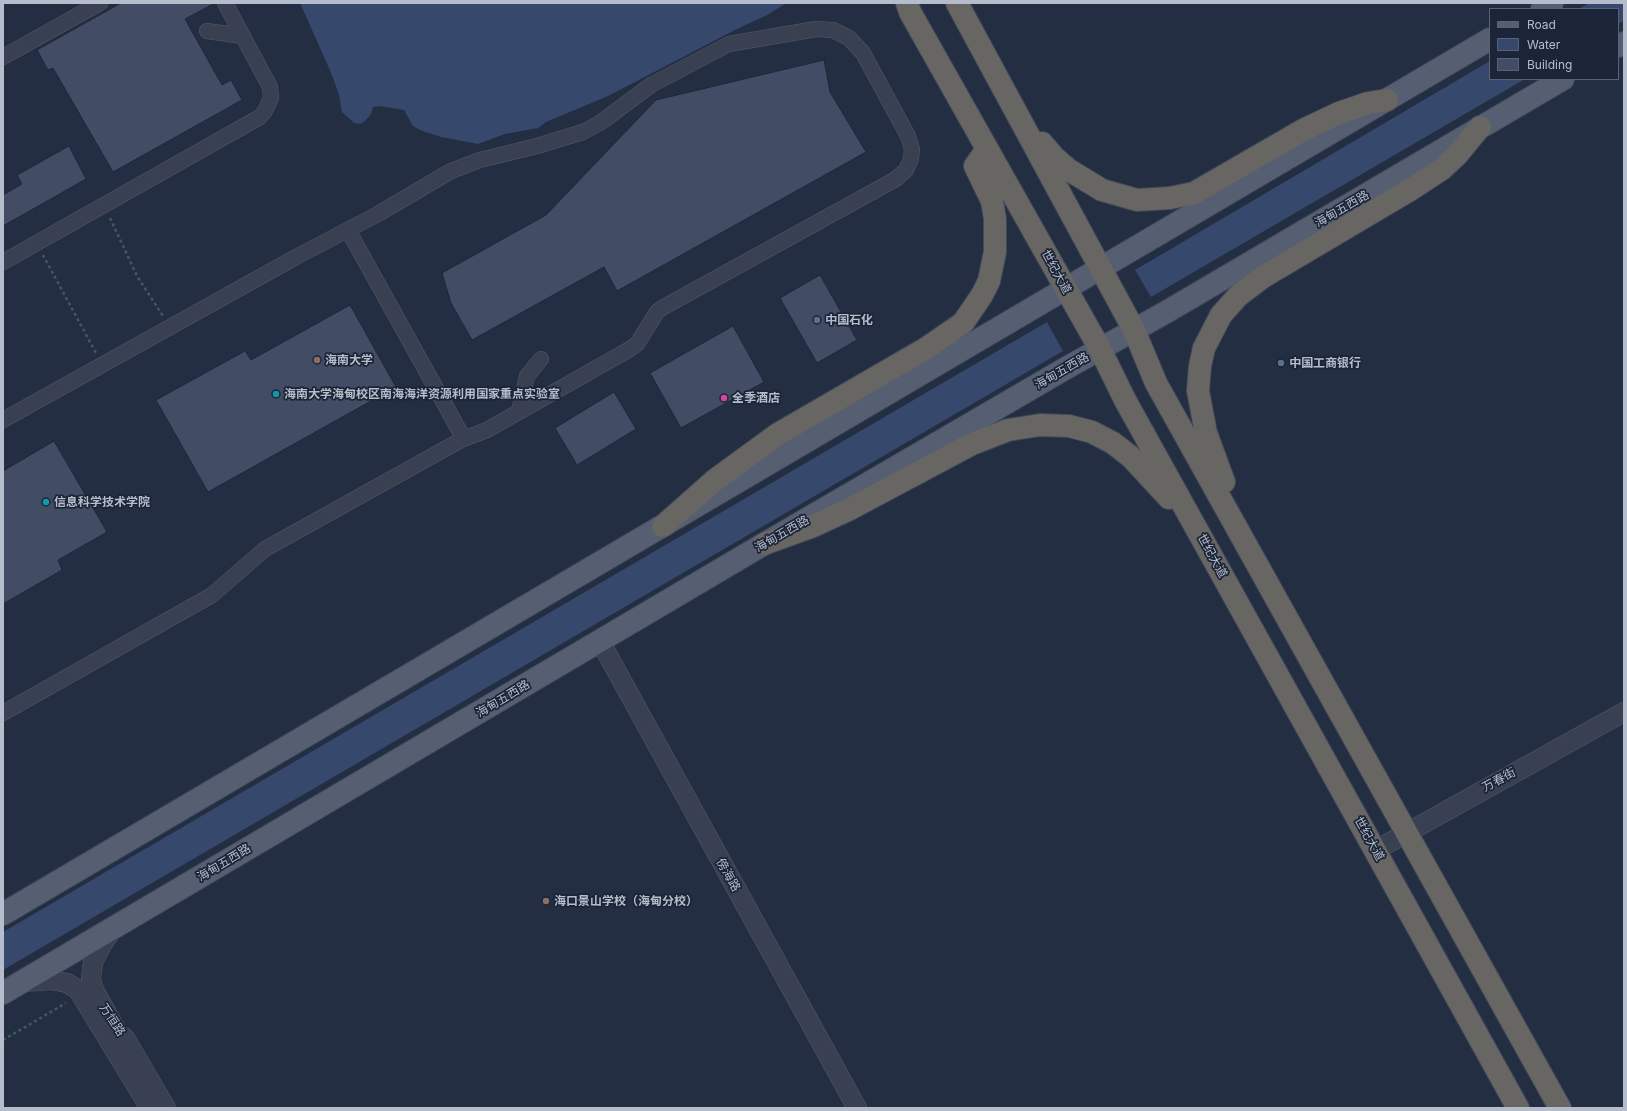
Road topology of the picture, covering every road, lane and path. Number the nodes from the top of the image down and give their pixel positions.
1 (90, 3) edge
2 (100, 3) edge
3 (219, 3) edge
4 (225, 3) edge
5 (957, 3) edge
6 (905, 6) edge
7 (207, 31) dead end
8 (240, 35) junction
9 (1489, 40) edge
10 (3, 50) edge
11 (3, 57) edge
12 (1561, 80) edge
13 (1387, 100) junction
14 (1480, 127) junction
15 (1030, 137) junction
16 (987, 149) junction
17 (103, 206) junction
18 (347, 234) junction
19 (36, 243) junction
20 (3, 254) edge
21 (3, 262) edge
22 (1101, 269) junction
23 (1066, 288) junction
24 (170, 328) junction
25 (1134, 330) junction
26 (1100, 349) junction
27 (541, 359) dead end
28 (104, 365) junction
29 (521, 406) junction
30 (3, 420) edge
31 (3, 431) edge
32 (459, 437) junction
33 (663, 526) junction
34 (1238, 530) junction
35 (1203, 539) junction
36 (764, 544) junction
37 (596, 644) junction
38 (3, 705) edge
39 (1624, 712) edge
40 (3, 713) edge
41 (1624, 720) edge
42 (1409, 836) junction
43 (1378, 854) junction
44 (3, 914) edge
45 (113, 928) junction
46 (11, 988) edge
47 (82, 994) junction
48 (3, 1040) edge
49 (150, 1108) edge
50 (166, 1108) edge
51 (848, 1108) edge
52 (857, 1108) edge
53 (1518, 1108) edge
54 (1560, 1108) edge

1 - 10 street
2 - 11 street
3 - 8 street
4 - 8 street
5 - 15 highway
6 - 16 highway, 世纪大道
7 - 8 street
8 - 17 street
8 - 20 street
9 - 13 main road
12 - 14 main road, 海甸五西路
13 - 15 highway
13 - 22 main road
14 - 25 main road, 海甸五西路
14 - 34 highway
15 - 22 highway
16 - 23 highway, 世纪大道
16 - 33 highway
17 - 19 street
17 - 24 path
18 - 24 street
18 - 29 street
18 - 31 street
18 - 32 street
19 - 21 street
19 - 28 path
22 - 23 main road
22 - 25 highway
23 - 26 highway, 世纪大道
23 - 33 main road
24 - 28 street
25 - 26 main road, 海甸五西路
25 - 34 highway
26 - 35 highway, 世纪大道
26 - 36 main road, 海甸五西路
27 - 29 street
28 - 30 street
29 - 32 street
32 - 38 street
32 - 40 street
33 - 44 main road
34 - 42 highway
35 - 36 highway
35 - 43 highway, 世纪大道
36 - 37 main road, 海甸五西路
37 - 45 main road, 海甸五西路
37 - 51 street, 傍海路
37 - 52 street, 傍海路
39 - 42 street, 万春街
41 - 42 street, 万春街
42 - 43 street, 万春街
42 - 54 highway
43 - 53 highway, 世纪大道
45 - 46 main road, 海甸五西路
45 - 50 street, 万恒路
46 - 47 street, 万恒路
47 - 48 path
47 - 49 street, 万恒路

